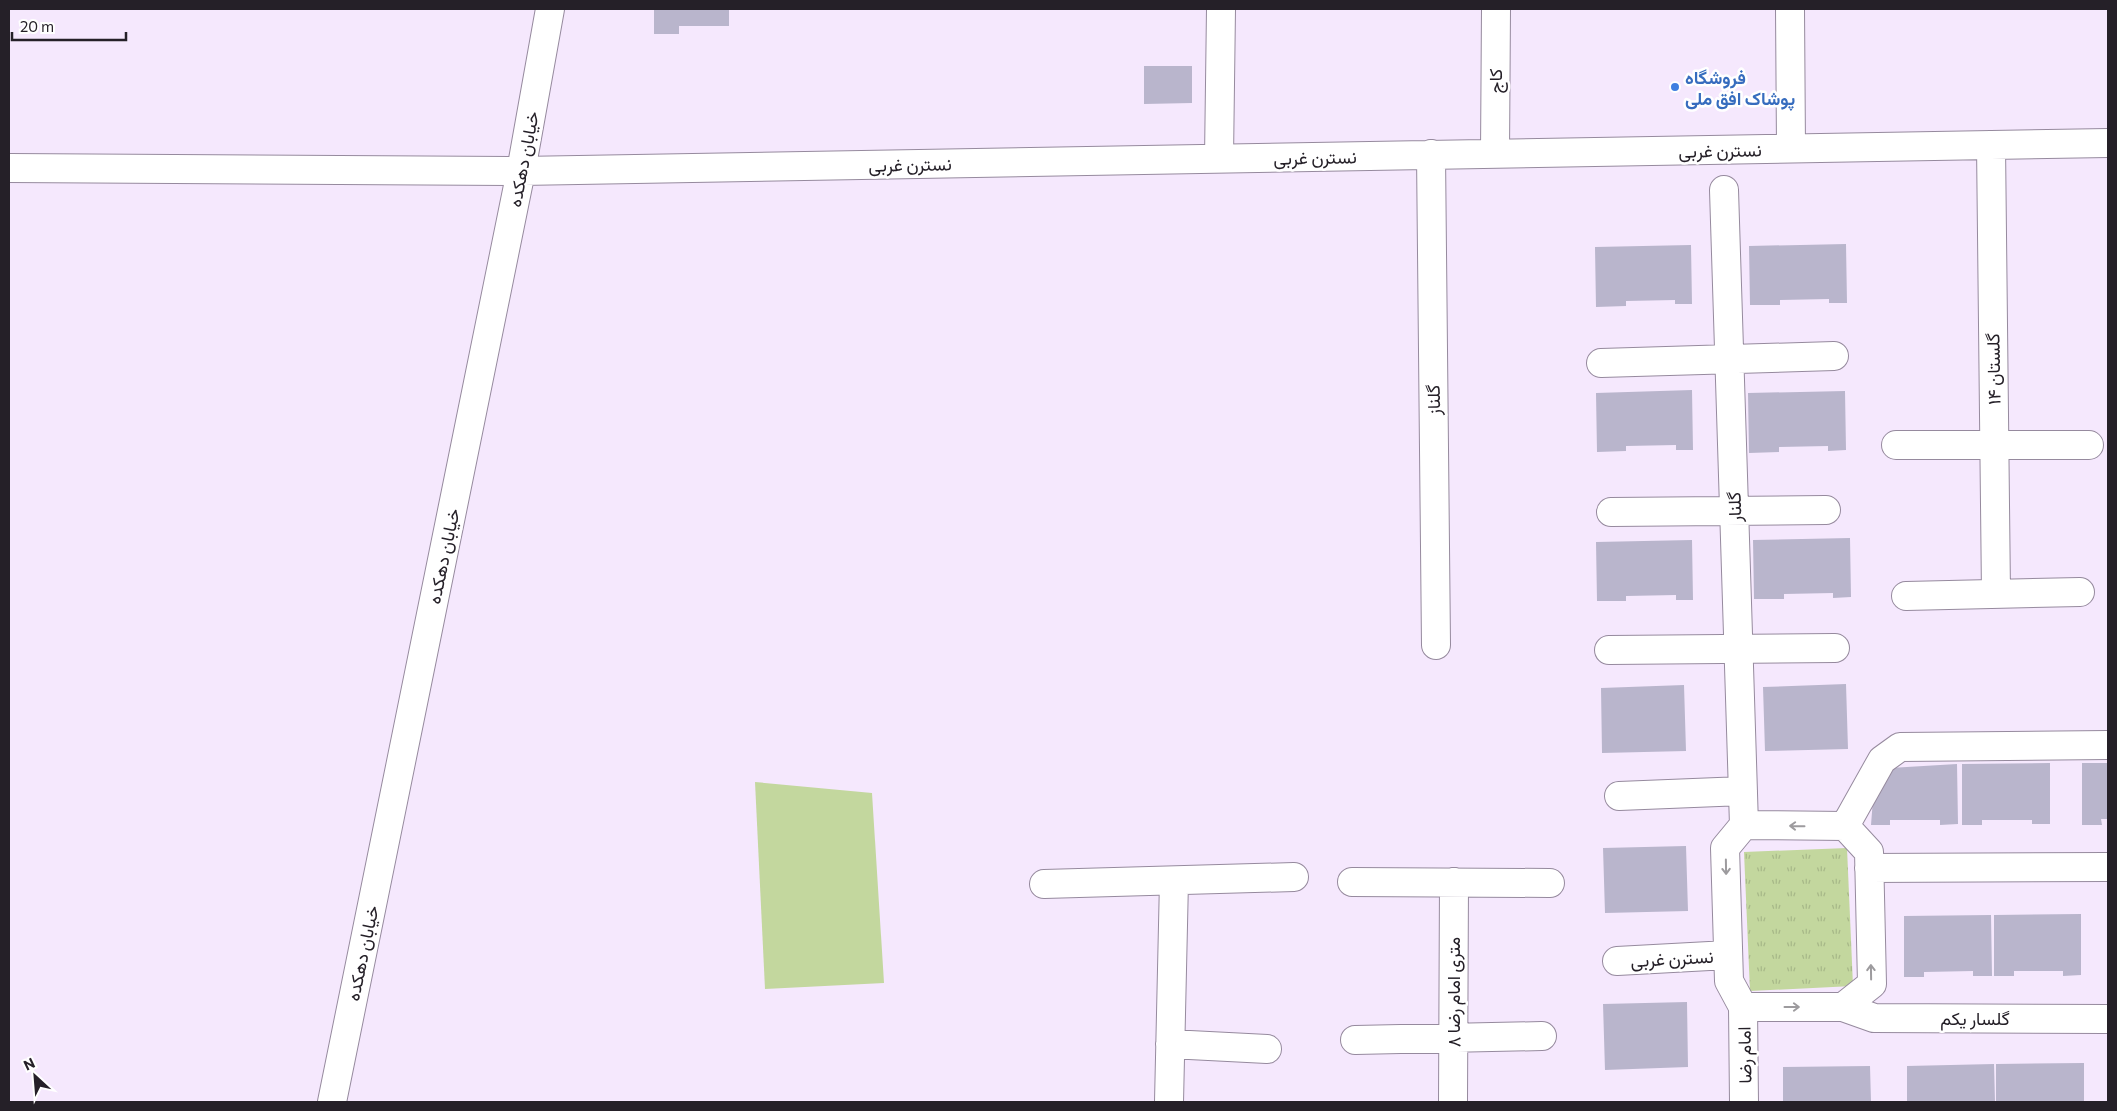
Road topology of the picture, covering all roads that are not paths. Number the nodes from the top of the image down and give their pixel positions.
1 (550, 9) edge
2 (1221, 9) edge
3 (1496, 9) edge
4 (1790, 9) edge
5 (2108, 143) edge
6 (1991, 145) junction
7 (1791, 148) junction
8 (1494, 153) junction
9 (1431, 154) junction
10 (1219, 158) junction
11 (9, 168) edge
12 (522, 171) junction
13 (1724, 190) dead end
14 (1834, 356) dead end
15 (1729, 358) junction
16 (1601, 363) dead end
17 (1994, 444) junction
18 (1896, 445) dead end
19 (2089, 445) dead end
20 (1826, 510) dead end
21 (1734, 511) junction
22 (1611, 512) dead end
23 (2080, 592) dead end
24 (1996, 594) junction
25 (1906, 596) dead end
26 (1436, 645) dead end
27 (1835, 648) dead end
28 (1738, 649) junction
29 (1608, 650) dead end
30 (2108, 745) edge
31 (1743, 791) junction
32 (1619, 796) dead end
33 (1744, 825) junction
34 (1845, 826) junction
35 (1869, 868) junction
36 (2108, 868) edge
37 (1294, 877) dead end
38 (1174, 881) junction
39 (1352, 882) dead end
40 (1454, 882) junction
41 (1550, 882) dead end
42 (1044, 884) dead end
43 (1728, 955) junction
44 (1617, 961) dead end
45 (1743, 1007) junction
46 (1843, 1007) junction
47 (2108, 1018) edge
48 (1542, 1036) dead end
49 (1452, 1038) junction
50 (1356, 1040) dead end
51 (1170, 1044) junction
52 (1267, 1049) dead end
53 (332, 1102) edge
54 (1168, 1102) edge
55 (1453, 1102) edge
56 (1744, 1102) edge

1 - 12 street, خیابان دهکده
2 - 10 street
3 - 8 street, کاج
4 - 7 street
5 - 6 street, نسترن غربی
6 - 7 street, نسترن غربی
6 - 17 street, گلستان ۱۴
7 - 8 street, نسترن غربی
8 - 9 street, نسترن غربی
9 - 10 street, نسترن غربی
9 - 26 street, گلناز
10 - 12 street, نسترن غربی
11 - 12 street, نسترن غربی
12 - 53 street, خیابان دهکده
13 - 15 street, گلنار
14 - 15 street
15 - 16 street
15 - 21 street, گلنار
17 - 18 street
17 - 19 street
17 - 24 street, گلستان ۱۴
20 - 21 street
21 - 22 street
21 - 28 street, گلنار
23 - 24 street
24 - 25 street
27 - 28 street
28 - 29 street
28 - 31 street, گلنار
30 - 34 street
31 - 32 street
31 - 33 street, گلنار
34 -> 33 street
33 -> 43 street
34 - 35 street
35 - 36 street
46 -> 35 street
37 - 38 street
38 - 42 street
38 - 51 street
39 - 40 street
40 - 41 street
40 - 49 street, ۸ متری امام رضا
43 - 44 street, نسترن غربی
43 - 45 street
45 -> 46 street, گلسار یکم
45 - 56 street, امام رضا
46 - 47 street, گلسار یکم
48 - 49 street
49 - 50 street
49 - 55 street, ۸ متری امام رضا
51 - 52 street
51 - 54 street

